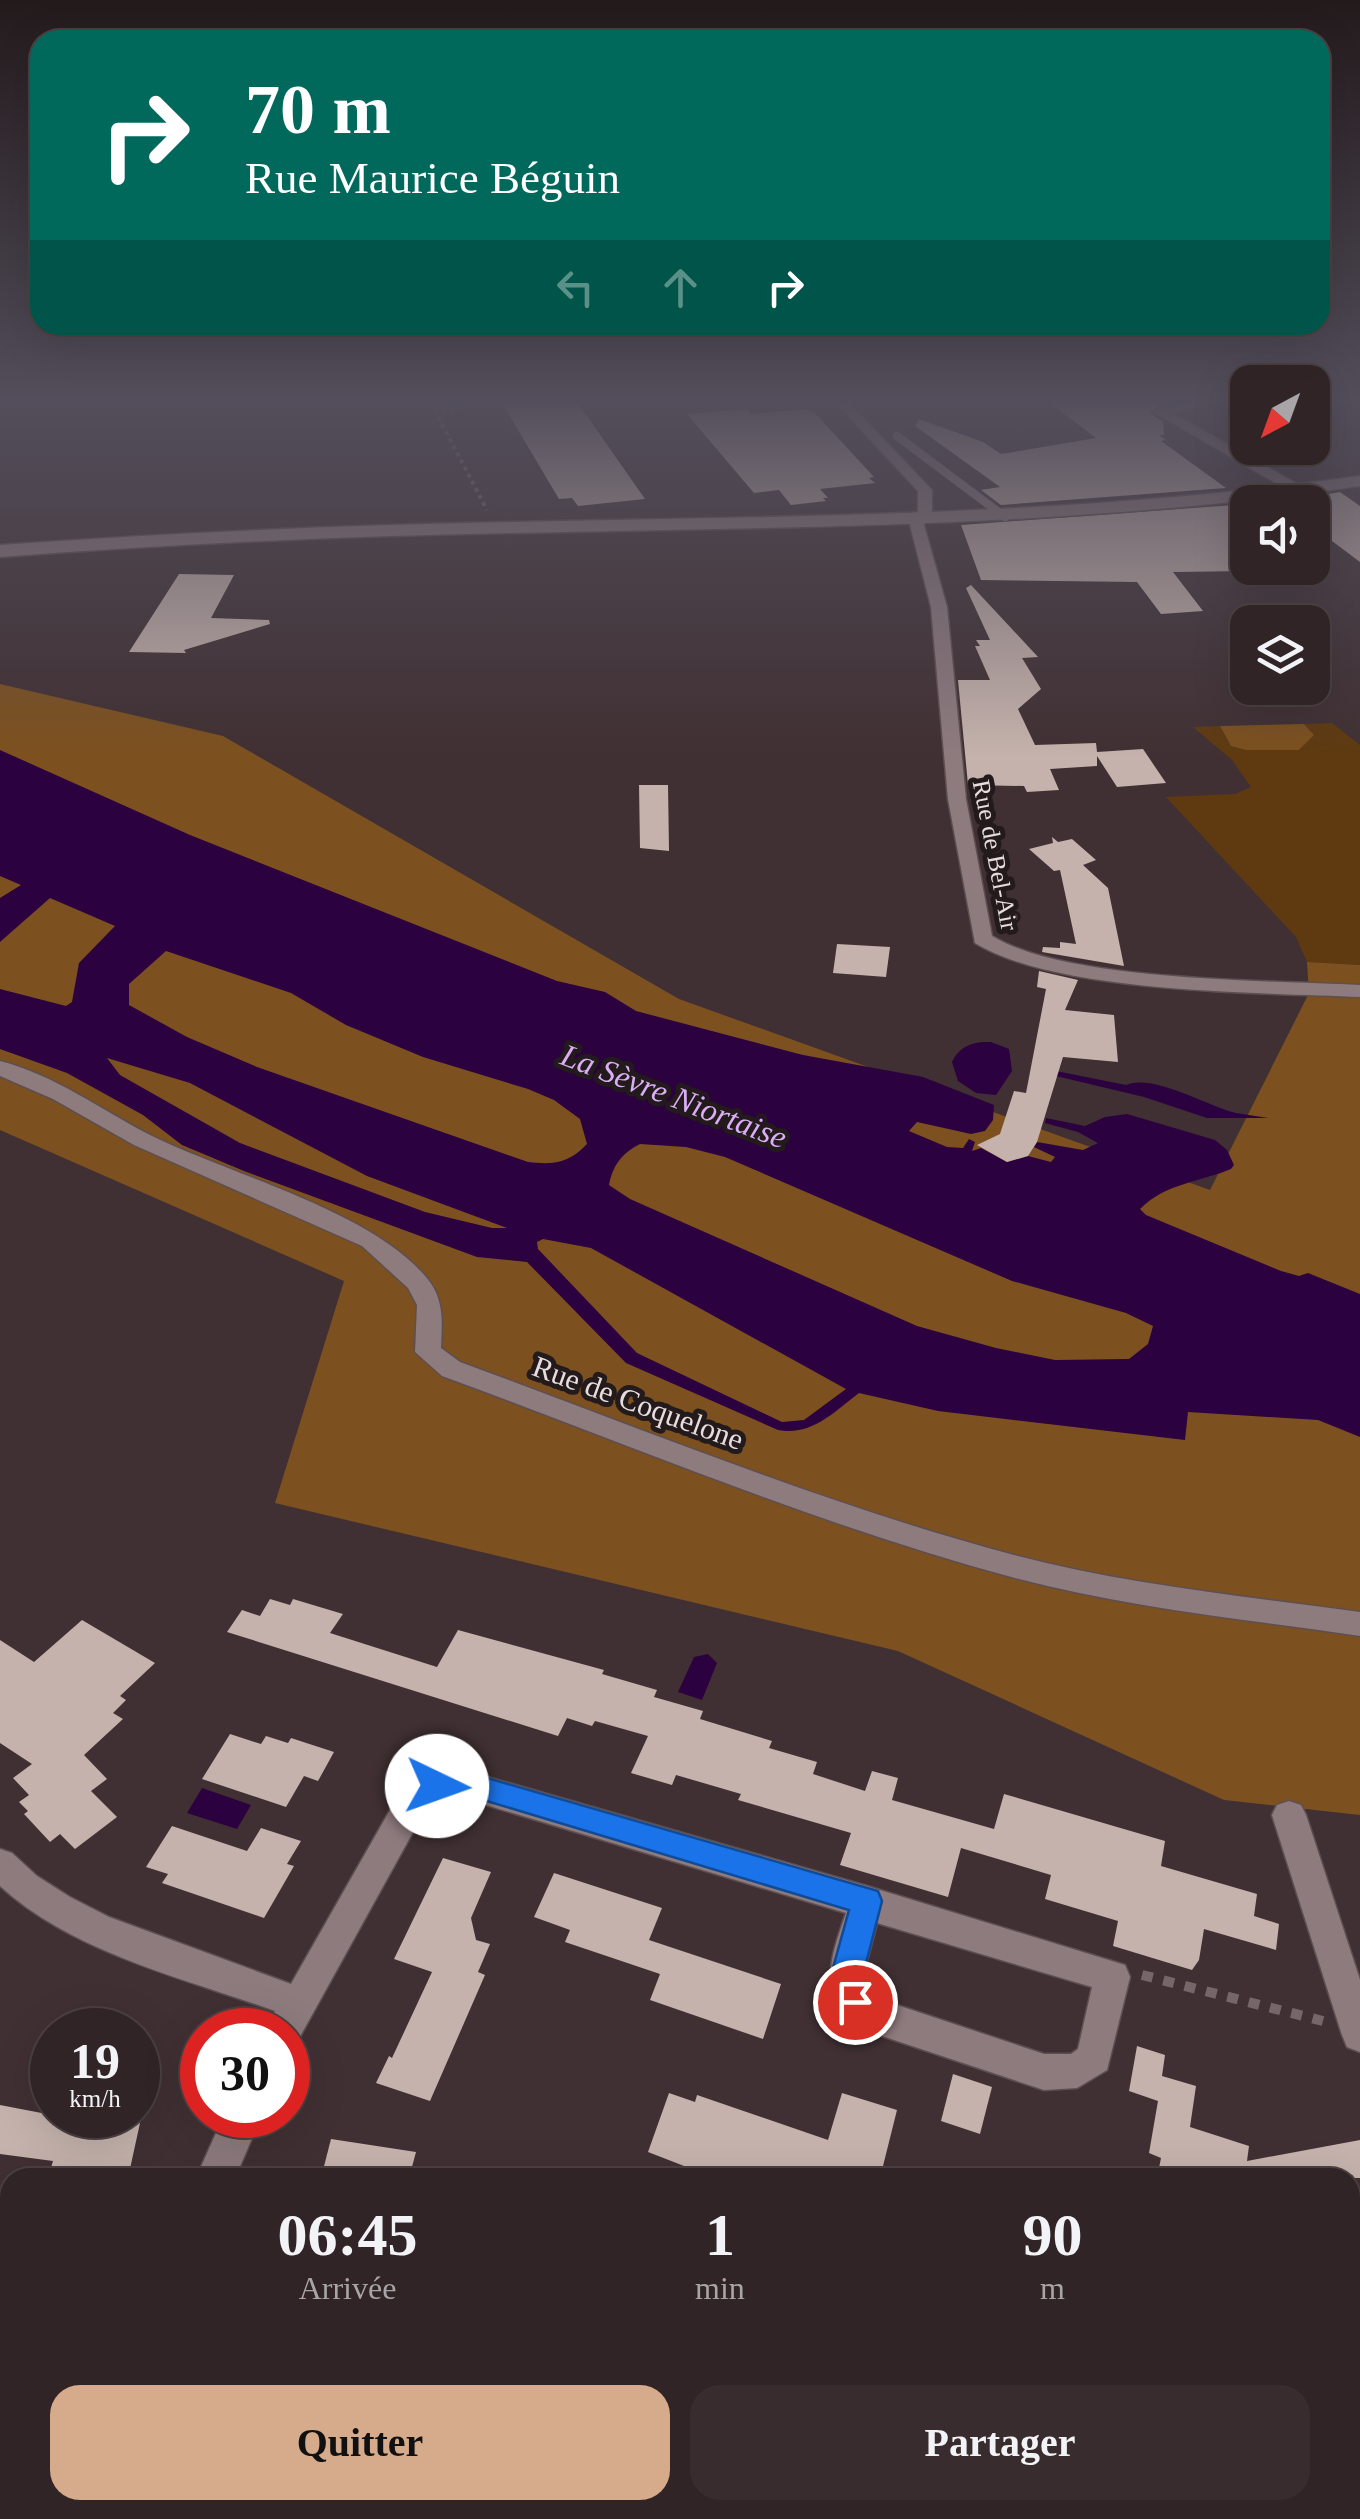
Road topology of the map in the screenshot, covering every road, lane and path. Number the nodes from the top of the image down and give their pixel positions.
1 (492, 521) edge
2 (919, 521) junction
3 (929, 521) edge
4 (496, 529) junction
5 (0, 552) edge
6 (1360, 991) edge
7 (0, 1068) edge
8 (1360, 1624) edge
9 (1289, 1815) dead end
10 (0, 1864) edge
11 (867, 1901) junction
12 (1112, 1977) junction
13 (274, 2008) edge
14 (296, 2008) edge
15 (1359, 2032) edge
16 (233, 2138) edge
17 (219, 2168) edge

1 - 4 path
2 - 3 street
2 - 4 street
2 - 6 street, Rue de Bel-Air
4 - 5 street
7 - 8 street, Rue de Coquelone
9 - 15 street
10 - 13 street
11 - 12 street
11 - 12 street
11 - 14 street
12 - 15 path
16 - 17 street

